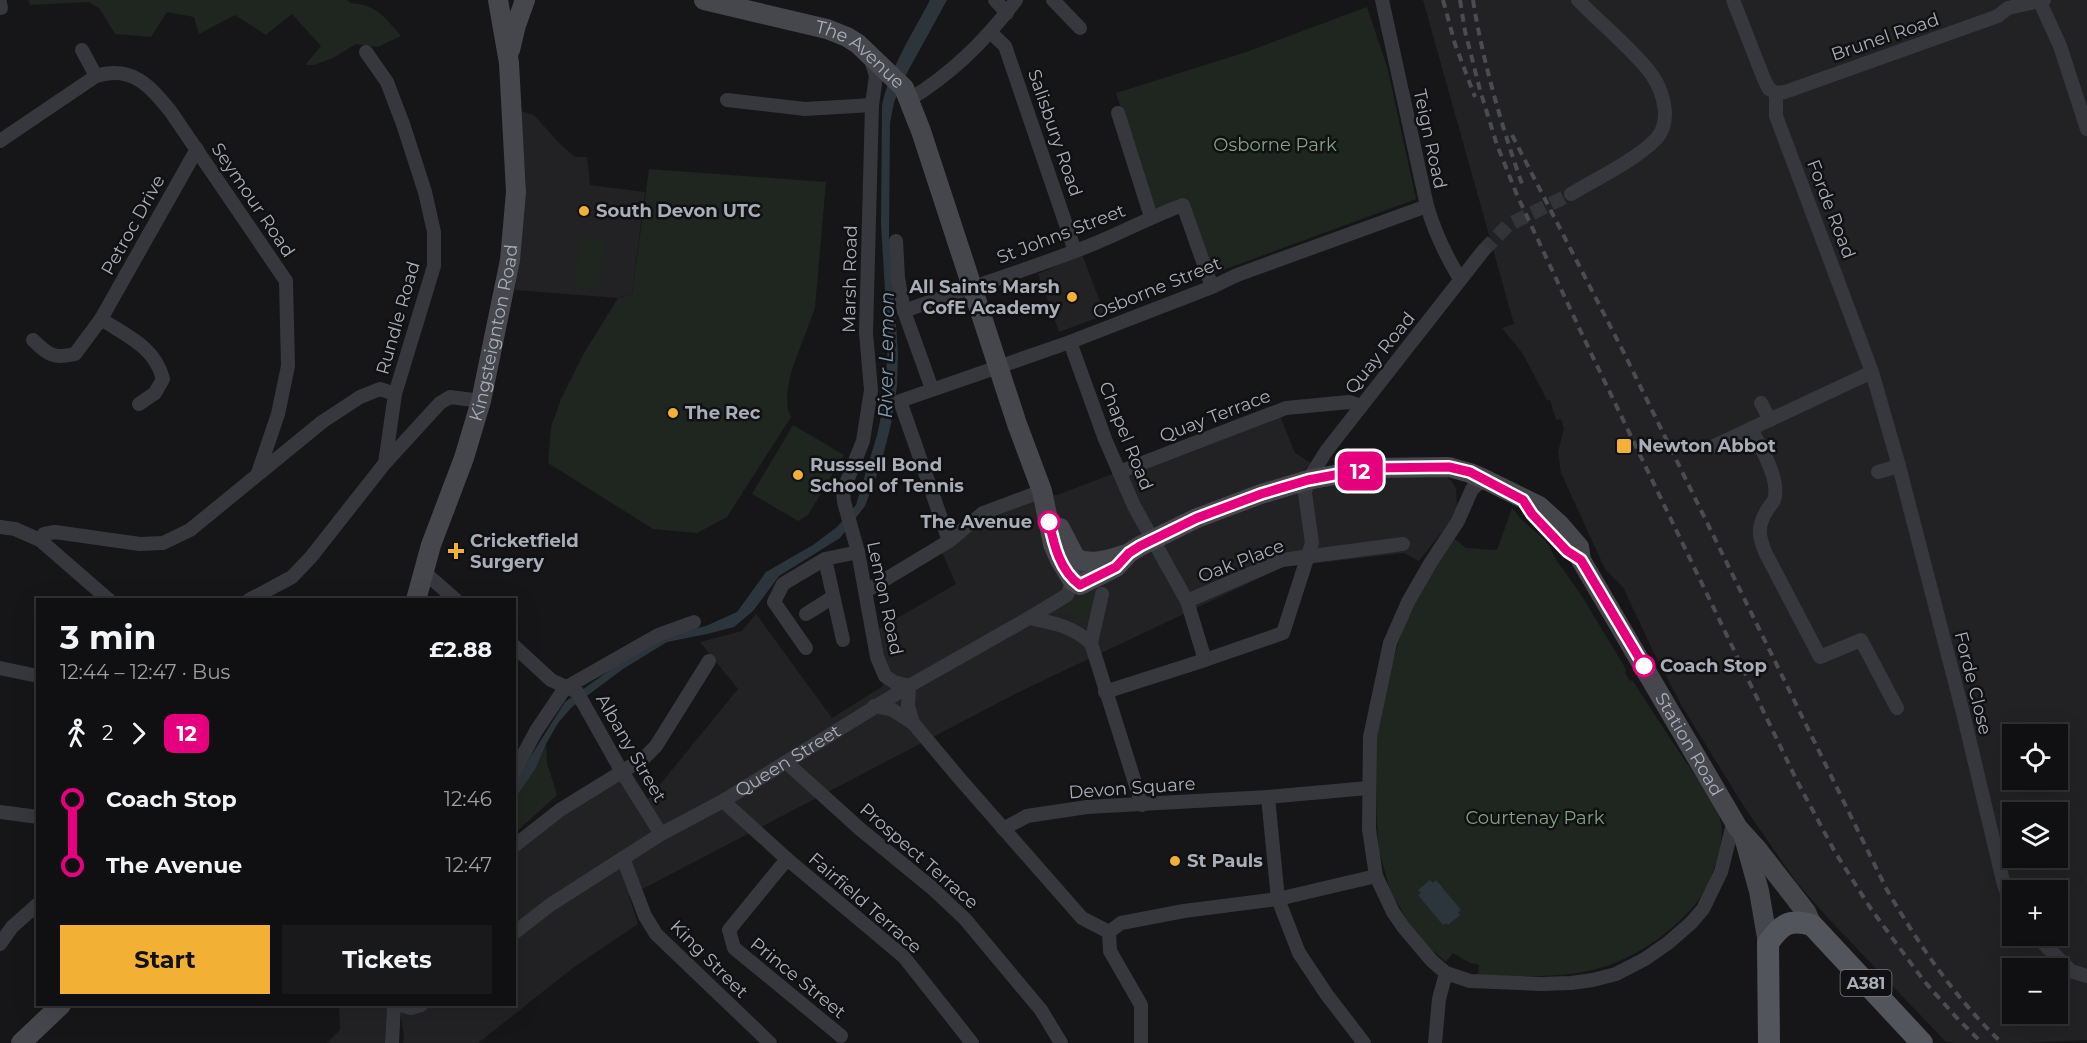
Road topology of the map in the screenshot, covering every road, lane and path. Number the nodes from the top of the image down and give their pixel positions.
1 (498, 0) edge
2 (525, 0) edge
3 (704, 0) edge
4 (995, 0) edge
5 (1016, 0) edge
6 (1053, 0) edge
7 (1382, 0) edge
8 (1578, 0) edge
9 (1733, 0) edge
10 (2042, 1) edge
11 (1007, 13) junction
12 (1080, 28) dead end
13 (990, 32) junction
14 (82, 50) dead end
15 (366, 52) dead end
16 (869, 53) junction
17 (508, 56) junction
18 (96, 76) junction
19 (901, 88) junction
20 (1776, 93) junction
21 (727, 100) dead end
22 (872, 105) junction
23 (1118, 113) dead end
24 (2087, 129) edge
25 (0, 141) edge
26 (197, 149) junction
27 (1570, 194) tunnel mouth
28 (1427, 206) junction
29 (1151, 217) junction
30 (896, 241) dead end
31 (1075, 251) junction
32 (1483, 251) tunnel mouth
33 (1460, 279) junction
34 (973, 286) junction
35 (1212, 287) junction
36 (904, 311) junction
37 (101, 320) junction
38 (33, 340) dead end
39 (1070, 342) junction
40 (999, 367) junction
41 (1872, 372) junction
42 (932, 389) junction
43 (394, 394) junction
44 (482, 401) junction
45 (1761, 403) dead end
46 (139, 404) dead end
47 (1361, 406) junction
48 (1770, 420) junction
49 (1751, 429) junction
50 (1890, 437) joint
51 (1714, 446) dead end
52 (385, 463) junction
53 (1899, 466) junction
54 (1119, 472) junction
55 (1878, 472) dead end
56 (258, 473) junction
57 (1484, 479) junction
58 (1308, 480) junction
59 (1043, 496) junction
60 (844, 506) joint
61 (0, 527) edge
62 (40, 540) junction
63 (1153, 540) junction
64 (949, 541) junction
65 (1403, 544) dead end
66 (858, 552) junction
67 (1129, 553) junction
68 (1308, 557) junction
69 (825, 559) junction
70 (1076, 559) junction
71 (424, 572) junction
72 (1073, 587) junction
73 (866, 591) junction
74 (1102, 594) dead end
75 (833, 597) junction
76 (108, 598) edge
77 (253, 598) edge
78 (417, 598) edge
79 (454, 598) edge
80 (1187, 601) junction
81 (806, 614) dead end
82 (1029, 618) junction
83 (694, 622) dead end
84 (843, 640) dead end
85 (1090, 642) junction
86 (516, 648) edge
87 (806, 648) dead end
88 (1205, 660) junction
89 (710, 661) dead end
90 (0, 668) edge
91 (36, 676) edge
92 (909, 686) junction
93 (1105, 692) junction
94 (576, 694) junction
95 (874, 706) junction
96 (1897, 708) dead end
97 (913, 723) junction
98 (787, 762) junction
99 (516, 769) edge
100 (622, 772) junction
101 (1368, 788) junction
102 (1268, 797) junction
103 (723, 801) junction
104 (1142, 805) junction
105 (0, 812) edge
106 (36, 817) edge
107 (1739, 828) junction
108 (1003, 829) junction
109 (661, 834) junction
110 (516, 844) edge
111 (623, 858) junction
112 (787, 860) junction
113 (1376, 876) junction
114 (2003, 880) edge
115 (1278, 899) junction
116 (36, 906) edge
117 (1812, 925) junction
118 (516, 931) edge
119 (1109, 932) junction
120 (1768, 943) junction
121 (0, 944) edge
122 (2046, 946) edge
123 (1446, 973) junction
124 (2087, 976) edge
125 (60, 1006) edge
126 (394, 1006) edge
127 (841, 1036) dead end
128 (1768, 1042) edge
129 (21, 1043) edge
130 (392, 1043) edge
131 (770, 1043) edge
132 (972, 1043) edge
133 (1061, 1043) edge
134 (1141, 1043) edge
135 (1364, 1043) edge
136 (1435, 1043) edge
137 (1921, 1043) edge

1 - 17 main road, Kingsteignton Road
2 - 17 main road, Kingsteignton Road
3 - 16 main road, The Avenue
4 - 11 street
5 - 11 street
6 - 12 street
7 - 28 street, Teign Road
8 - 27 street
9 - 20 street, Forde Road
10 - 20 street, Brunel Road
10 - 24 street, Brunel Road
11 - 13 street
13 - 19 street
13 - 31 street, Salisbury Road
14 - 18 street
15 - 43 street, Rundle Road
16 - 19 main road, The Avenue
16 - 22 street, Marsh Road
17 - 44 main road, Kingsteignton Road
18 - 25 street, Seymour Road
18 - 26 street, Seymour Road
19 - 34 main road, The Avenue
20 - 41 street, Forde Road
21 - 22 street
22 - 60 street, Marsh Road
23 - 29 street
26 - 37 street, Petroc Drive
26 - 56 street, Seymour Road
28 - 33 street, Teign Road
28 - 35 street, Osborne Street
29 - 31 street, St Johns Street
29 - 35 street, St Johns Street
30 - 36 street
31 - 34 street, St Johns Street
32 - 33 street, Quay Road
33 - 47 street, Quay Road
34 - 36 street, St Johns Street
34 - 40 main road, The Avenue
35 - 39 street, Osborne Street
36 - 42 street
37 - 38 street, Petroc Drive
37 - 46 street
39 - 40 street, Osborne Street
39 - 54 street, Chapel Road
40 - 42 street, Osborne Street
40 - 59 main road, The Avenue
41 - 48 street
41 - 50 street, Forde Road
42 - 64 street, Osborne Street
43 - 52 street, Rundle Road
43 - 56 street
44 - 52 street
44 - 71 main road, Kingsteignton Road
45 - 48 street
47 - 54 street, Quay Terrace
47 - 58 street, Quay Road
48 - 49 street
49 - 51 street
49 - 96 street
50 - 53 street, Forde Close
52 - 77 street
53 - 55 street
53 - 114 street, Forde Close
54 - 63 street, Chapel Road
56 - 62 street
57 - 58 main road, Queen Street
57 - 101 street
57 - 107 main road, Station Road
58 - 63 main road, Queen Street
58 - 68 street, Oak Place
59 - 64 street
59 - 70 main road, The Avenue
59 - 72 main road, The Avenue
60 - 66 street, Lemon Road
61 - 62 street
62 - 76 street
63 - 67 main road, Queen Street
63 - 80 street, Oak Place
64 - 73 street
65 - 68 street, Oak Place
66 - 69 street
66 - 73 street, Lemon Road
67 - 70 main road
67 - 72 main road, Queen Street
68 - 80 street, Oak Place
68 - 88 street, Oak Place
69 - 75 street
69 - 87 street
70 - 72 street
71 - 78 main road, Kingsteignton Road
71 - 79 street
72 - 82 street, Queen Street
73 - 92 street, Lemon Road
74 - 85 street
75 - 81 street
75 - 84 street
80 - 88 street, Oak Place
82 - 85 street
82 - 92 street, Queen Street
83 - 94 street
85 - 93 street
86 - 94 street
88 - 93 street, Oak Place
89 - 100 street
90 - 91 street
92 - 95 street, Queen Street
92 - 97 street
93 - 104 street
94 - 99 street
94 - 100 street, Albany Street
95 - 97 street
95 - 98 street, Queen Street
97 - 108 street
98 - 103 street, Queen Street
98 - 133 street, Prospect Terrace
100 - 109 street, Albany Street
100 - 110 street
101 - 102 street, Devon Square
101 - 113 street
102 - 104 street, Devon Square
102 - 115 street
103 - 109 street, Queen Street
103 - 112 street, Fairfield Terrace
104 - 108 street, Devon Square
105 - 106 street
107 - 117 main road, Station Road
107 - 120 main road, Station Road
107 - 123 street
108 - 119 street
109 - 111 street, Queen Street
111 - 118 street, Queen Street
111 - 131 street, King Street
112 - 127 street, Prince Street
112 - 132 street, Fairfield Terrace
113 - 115 street
113 - 123 street
115 - 119 street
115 - 135 street
116 - 121 street
117 - 120 main road
117 - 137 main road, Station Road / A381
119 - 134 street
120 - 128 main road
122 - 124 street
123 - 136 street
125 - 129 main road
126 - 130 street

